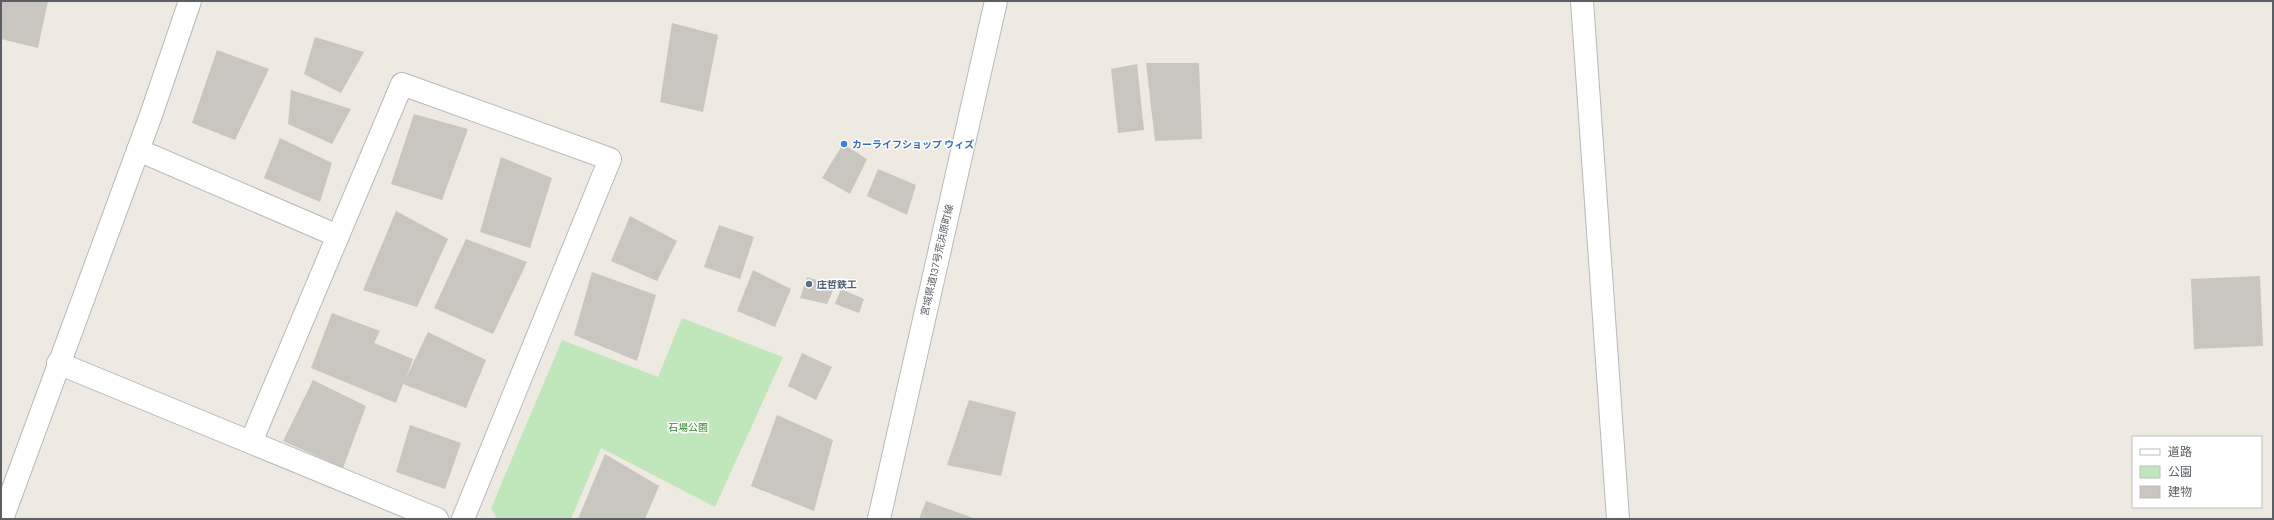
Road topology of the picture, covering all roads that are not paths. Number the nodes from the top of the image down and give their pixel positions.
1 (190, 1) edge
2 (996, 1) edge
3 (1582, 1) edge
4 (138, 150) junction
5 (338, 236) junction
6 (58, 363) junction
7 (251, 442) junction
8 (2, 519) edge
9 (438, 519) edge
10 (463, 519) edge
11 (879, 519) edge
12 (1618, 519) edge

1 - 4 street
2 - 11 street, 宮城県道137号荒浜原町線
3 - 12 street
4 - 5 street
4 - 6 street
5 - 7 street
5 - 10 street
6 - 7 street
6 - 8 street
7 - 9 street

